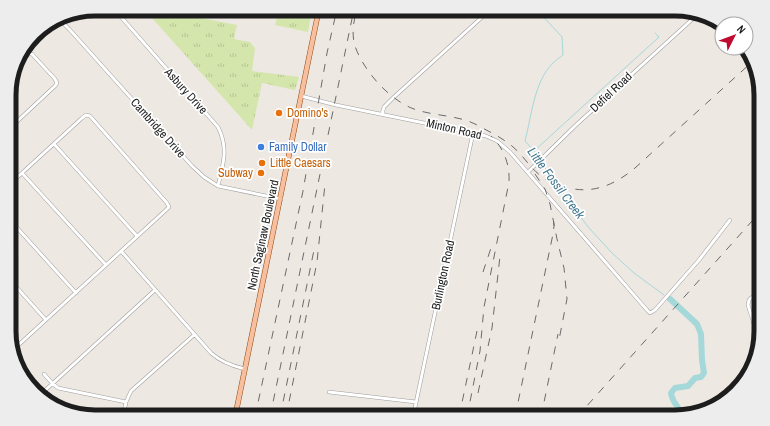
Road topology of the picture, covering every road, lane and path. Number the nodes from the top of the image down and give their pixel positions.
1 (120, 16) edge
2 (318, 16) edge
3 (483, 16) edge
4 (693, 18) edge
5 (63, 23) edge
6 (27, 55) edge
7 (301, 96) junction
8 (382, 114) junction
9 (16, 122) edge
10 (474, 132) junction
11 (54, 144) junction
12 (528, 172) junction
13 (22, 173) junction
14 (16, 178) edge
15 (218, 186) junction
16 (280, 198) junction
17 (730, 220) dead end
18 (16, 227) edge
19 (137, 236) junction
20 (121, 251) junction
21 (106, 265) junction
22 (16, 287) edge
23 (155, 290) junction
24 (76, 293) junction
25 (754, 296) edge
26 (46, 320) junction
27 (754, 324) edge
28 (194, 335) junction
29 (18, 346) edge
30 (245, 369) junction
31 (44, 374) dead end
32 (52, 384) junction
33 (44, 391) edge
34 (329, 392) dead end
35 (126, 402) junction
36 (416, 402) junction
37 (124, 410) edge
38 (236, 410) edge
39 (414, 410) edge

1 - 15 street, Asbury Drive
2 - 7 main road, North Saginaw Boulevard
3 - 8 street
4 - 12 street, Defiel Road
5 - 15 street, Cambridge Drive
6 - 9 street
7 - 8 street, Minton Road
7 - 16 main road, North Saginaw Boulevard
8 - 10 street, Minton Road
10 - 12 street, Minton Road
10 - 36 street, Burlington Road
11 - 13 street
11 - 19 street
11 - 19 street
12 - 17 street, Minton Road
13 - 14 street
13 - 21 street
15 - 16 street, Cambridge Drive
16 - 30 main road, North Saginaw Boulevard
18 - 24 street
19 - 20 street
20 - 21 street
20 - 23 street
21 - 24 street
22 - 26 street
23 - 28 street
23 - 32 street
24 - 26 street
25 - 27 street
26 - 29 street
28 - 30 street
28 - 35 street
30 - 38 main road, North Saginaw Boulevard
31 - 32 street
32 - 33 street
32 - 35 street
34 - 36 street
35 - 37 street
36 - 39 street, Burlington Road

